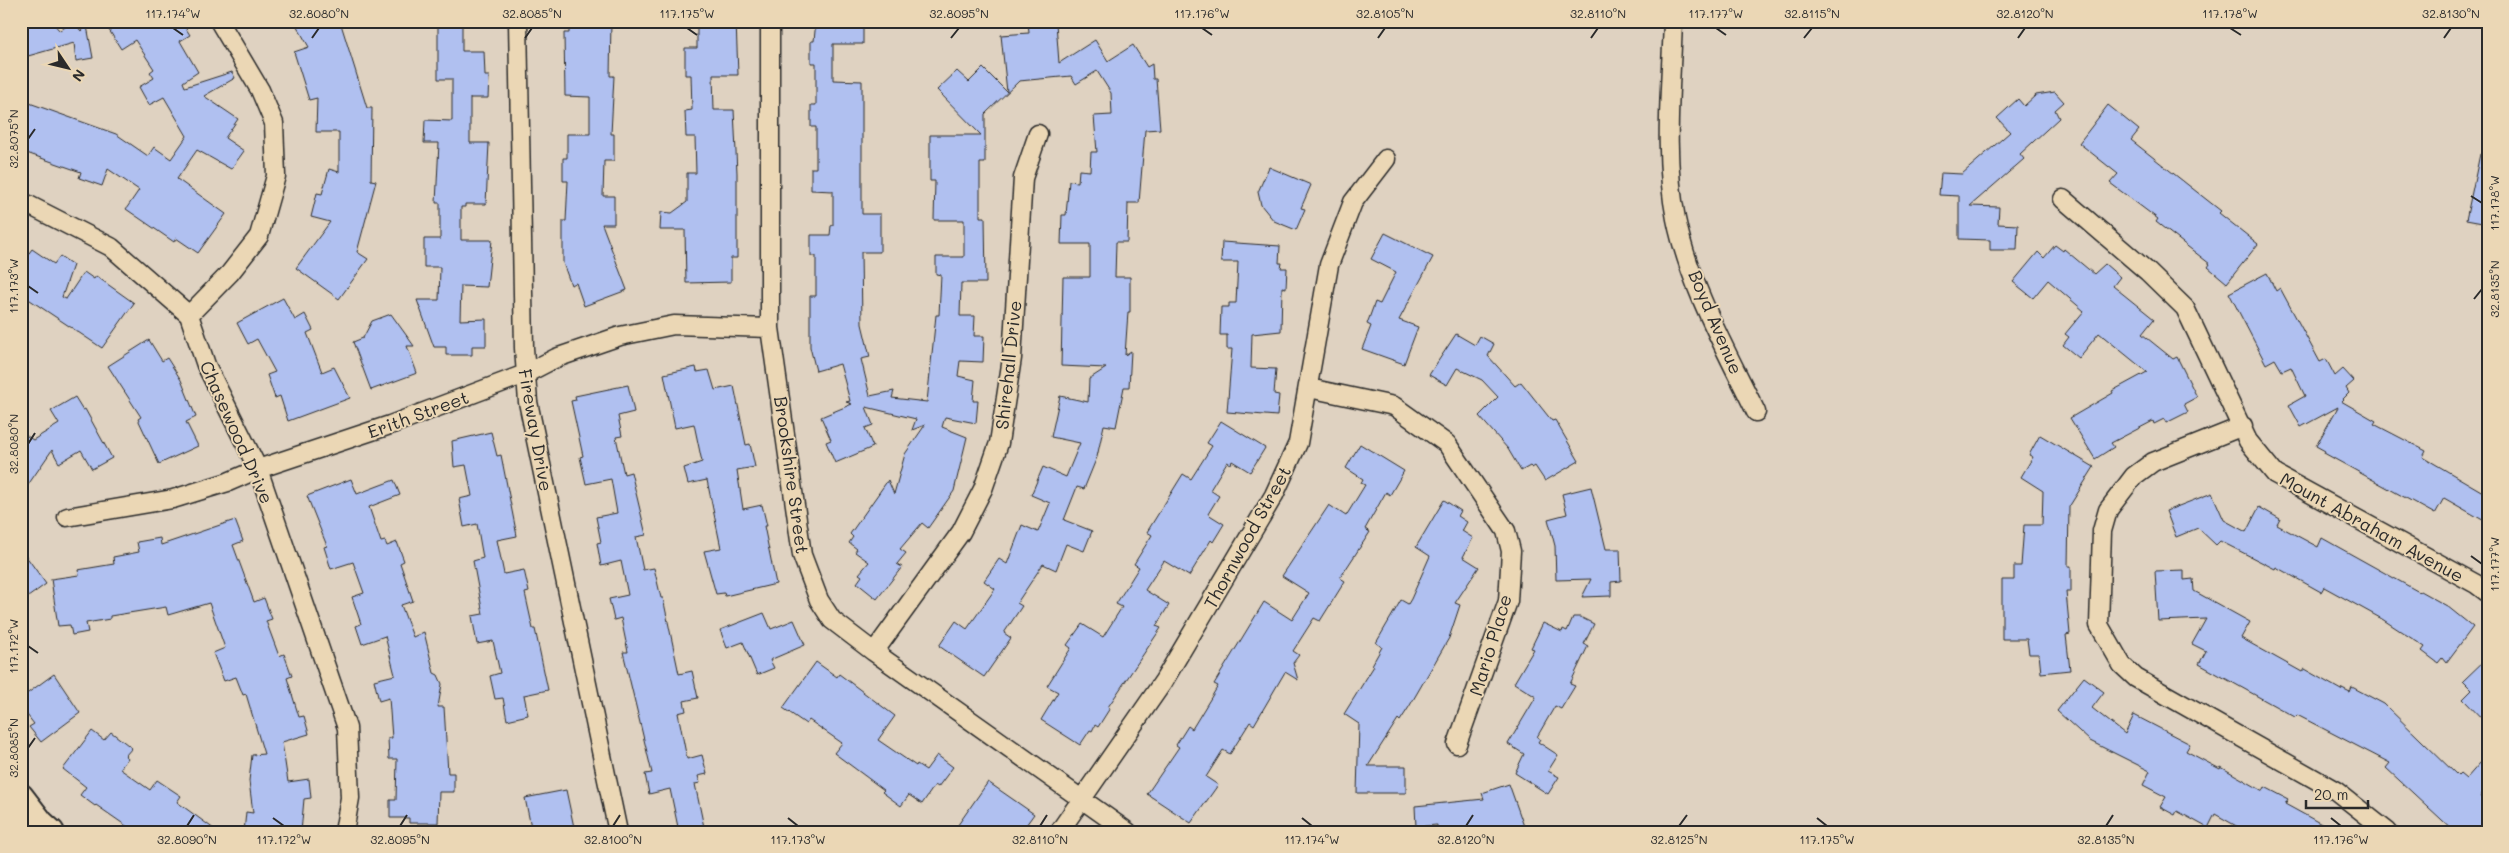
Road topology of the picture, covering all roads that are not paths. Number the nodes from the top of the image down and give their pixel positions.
1 (219, 21) edge
2 (518, 21) edge
3 (770, 21) edge
4 (1673, 21) edge
5 (1038, 134) dead end
6 (1386, 159) dead end
7 (2063, 199) dead end
8 (21, 201) edge
9 (189, 315) junction
10 (770, 328) junction
11 (525, 374) junction
12 (1309, 388) junction
13 (1756, 412) dead end
14 (2242, 426) junction
15 (258, 469) junction
16 (67, 517) dead end
17 (2488, 593) edge
18 (874, 652) junction
19 (1457, 744) dead end
20 (21, 797) edge
21 (1081, 800) junction
22 (51, 832) edge
23 (344, 832) edge
24 (618, 832) edge
25 (1059, 832) edge
26 (1128, 832) edge
27 (2388, 832) edge

1 - 9 street
2 - 11 street, Fireway Drive
3 - 10 street, Brookshire Street
4 - 13 street, Boyd Avenue
5 - 18 street, Shirehall Drive
6 - 12 street, Thornwood Street
7 - 14 street, Mount Abraham Avenue
8 - 9 street
9 - 15 street, Chasewood Drive
10 - 11 street, Erith Street
10 - 18 street, Brookshire Street
11 - 15 street, Erith Street
11 - 24 street, Fireway Drive
12 - 19 street, Mario Place
12 - 21 street, Thornwood Street
14 - 17 street, Mount Abraham Avenue
14 - 27 street
15 - 16 street, Erith Street
15 - 23 street, Chasewood Drive
18 - 21 street, Brookshire Street
20 - 22 street
21 - 25 street, Thornwood Street
21 - 26 street, Brookshire Street

